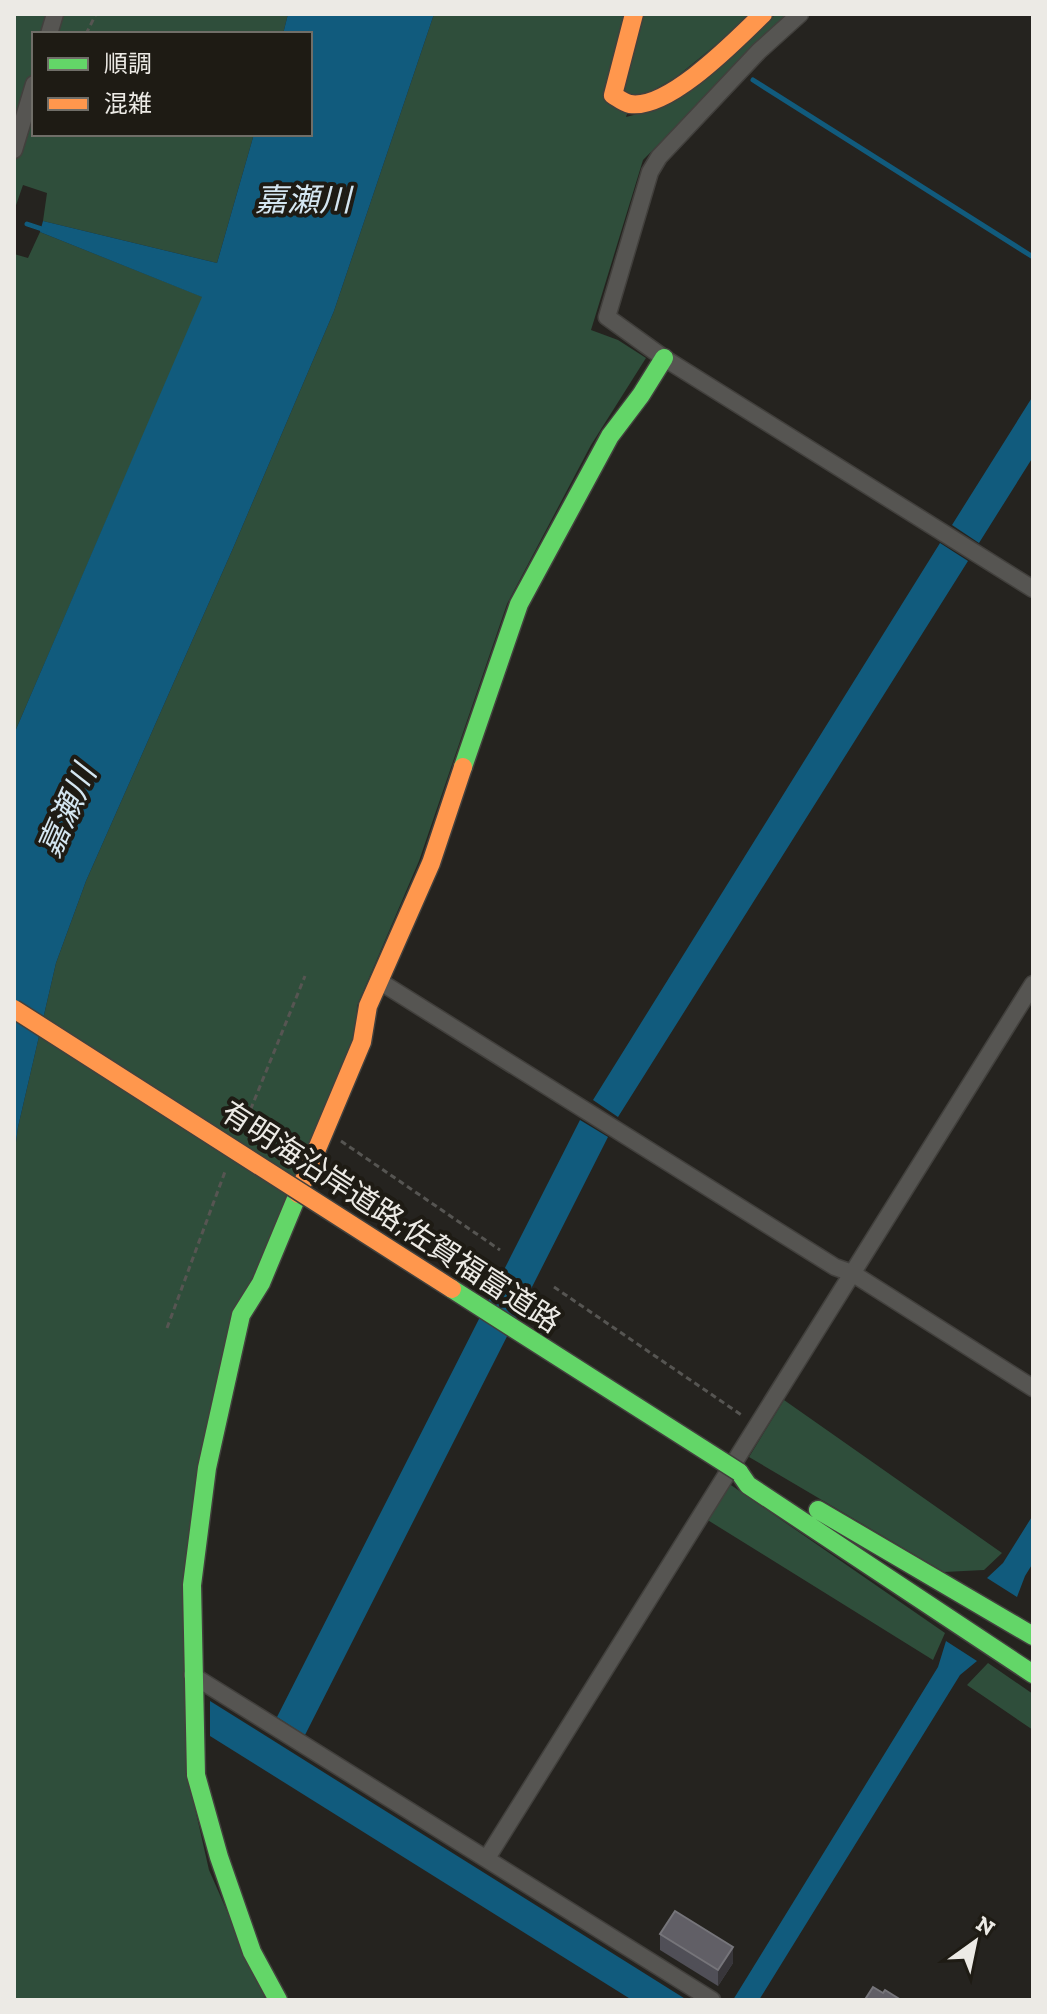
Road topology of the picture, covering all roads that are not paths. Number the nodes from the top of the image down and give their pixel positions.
1 (634, 14) edge
2 (763, 14) edge
3 (800, 14) edge
4 (32, 91) edge
5 (14, 150) edge
6 (664, 358) junction
7 (1033, 589) edge
8 (379, 981) junction
9 (1033, 984) edge
10 (14, 1009) edge
11 (852, 1273) junction
12 (1033, 1388) edge
13 (739, 1472) junction
14 (1033, 1636) edge
15 (1033, 1674) edge
16 (192, 1675) junction
17 (487, 1858) junction
18 (278, 2000) edge
19 (712, 2000) edge

1 - 2 main road
3 - 6 street
4 - 5 street
6 - 7 street
6 - 8 main road
8 - 11 street
8 - 16 main road
9 - 11 street
10 - 13 main road, 有明海沿岸道路;佐賀福富道路, bridge
11 - 12 street
11 - 17 street
13 - 14 main road
13 - 15 main road
16 - 17 street
16 - 18 main road
17 - 19 street

